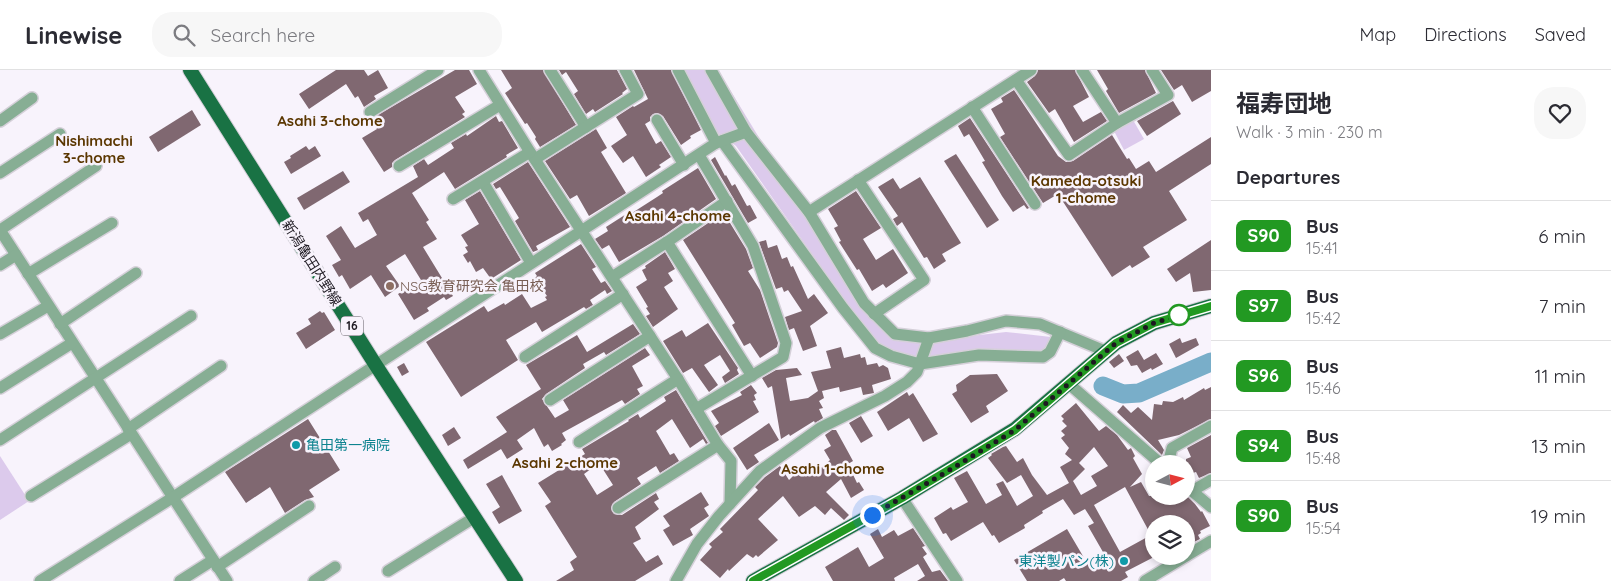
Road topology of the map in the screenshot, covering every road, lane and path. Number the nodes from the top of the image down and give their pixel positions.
1 (190, 70) edge
2 (438, 70) edge
3 (479, 70) edge
4 (550, 70) edge
5 (625, 70) edge
6 (678, 70) edge
7 (711, 70) edge
8 (1031, 70) edge
9 (1082, 70) edge
10 (1152, 70) edge
11 (1016, 80) junction
12 (32, 98) dead end
13 (500, 105) junction
14 (972, 107) junction
15 (370, 112) dead end
16 (657, 120) dead end
17 (0, 121) edge
18 (1118, 123) junction
19 (586, 127) junction
20 (746, 132) junction
21 (60, 134) dead end
22 (719, 142) junction
23 (699, 155) junction
24 (532, 156) junction
25 (684, 165) junction
26 (96, 166) dead end
27 (399, 166) dead end
28 (0, 173) edge
29 (858, 180) junction
30 (483, 182) junction
31 (453, 199) dead end
32 (727, 201) junction
33 (1035, 204) dead end
34 (809, 212) junction
35 (112, 223) dead end
36 (0, 230) edge
37 (582, 231) junction
38 (667, 242) junction
39 (16, 255) junction
40 (532, 263) junction
41 (0, 265) edge
42 (136, 273) dead end
43 (28, 274) junction
44 (612, 277) junction
45 (623, 294) junction
46 (48, 306) junction
47 (1211, 306) edge
48 (874, 314) junction
49 (191, 316) dead end
50 (60, 324) junction
51 (1060, 332) junction
52 (0, 334) edge
53 (650, 336) junction
54 (928, 338) junction
55 (72, 343) junction
56 (1106, 351) junction
57 (525, 357) dead end
58 (376, 364) junction
59 (920, 364) junction
60 (220, 366) dead end
61 (752, 376) junction
62 (95, 378) junction
63 (678, 379) junction
64 (1069, 384) junction
65 (0, 388) edge
66 (550, 400) dead end
67 (696, 409) junction
68 (1211, 426) edge
69 (130, 432) junction
70 (0, 440) edge
71 (579, 442) dead end
72 (718, 445) junction
73 (1151, 455) edge
74 (1170, 455) edge
75 (1211, 480) edge
76 (1195, 486) edge
77 (1195, 493) edge
78 (31, 496) dead end
79 (172, 498) junction
80 (902, 498) junction
81 (730, 504) junction
82 (309, 506) dead end
83 (1211, 507) edge
84 (618, 508) dead end
85 (475, 517) junction
86 (1211, 541) edge
87 (1195, 551) edge
88 (215, 563) junction
89 (1171, 565) edge
90 (335, 567) dead end
91 (388, 571) dead end
92 (40, 581) edge
93 (180, 581) edge
94 (227, 581) edge
95 (314, 581) edge
96 (516, 581) edge
97 (676, 581) edge
98 (753, 581) edge
99 (957, 581) edge
100 (1145, 581) edge

1 - 58 main road, 新潟亀田内野線 / 16
2 - 15 street
3 - 13 street
4 - 19 street
5 - 19 street
6 - 22 street
7 - 20 street
8 - 11 street
9 - 18 street
10 - 18 street
11 - 14 street
11 - 18 street
12 - 17 street
13 - 24 street
13 - 27 street
14 - 29 street
14 - 33 street
16 - 25 street
19 - 24 street
20 - 22 street
20 - 34 street
21 - 28 street
22 - 23 street
22 - 59 street
23 - 25 street
23 - 32 street
24 - 30 street
24 - 37 street
25 - 37 street
26 - 36 street
29 - 34 street
29 - 48 street
30 - 31 street
30 - 40 street
32 - 38 street
32 - 61 street
34 - 48 street
35 - 43 street
36 - 39 street
37 - 40 street
37 - 44 street
38 - 44 street
38 - 61 street
39 - 41 street
39 - 43 street
40 - 58 street
42 - 50 street
43 - 46 street
44 - 45 street
45 - 53 street
45 - 57 street
46 - 50 street
46 - 52 street
47 - 56 main road
48 - 54 street
49 - 62 street
50 - 55 street
51 - 54 street
51 - 56 street
51 - 59 street
53 - 63 street
53 - 66 street
54 - 59 street
55 - 62 street
55 - 65 street
56 - 64 main road
58 - 79 street
58 - 85 main road, 新潟亀田内野線 / 16
59 - 81 street
60 - 69 street
61 - 67 street
62 - 69 street
62 - 70 street
63 - 67 street
63 - 71 street
64 - 73 street
64 - 80 main road
67 - 72 street
68 - 74 street
69 - 78 street
69 - 79 street
72 - 81 street
72 - 84 street
75 - 76 street
77 - 83 street
79 - 88 street
79 - 92 street
80 - 98 main road
80 - 99 street
81 - 97 street
82 - 88 street
85 - 91 street
85 - 96 main road, 新潟亀田内野線 / 16
86 - 87 street
88 - 93 street
88 - 94 street
89 - 100 street
90 - 95 street

